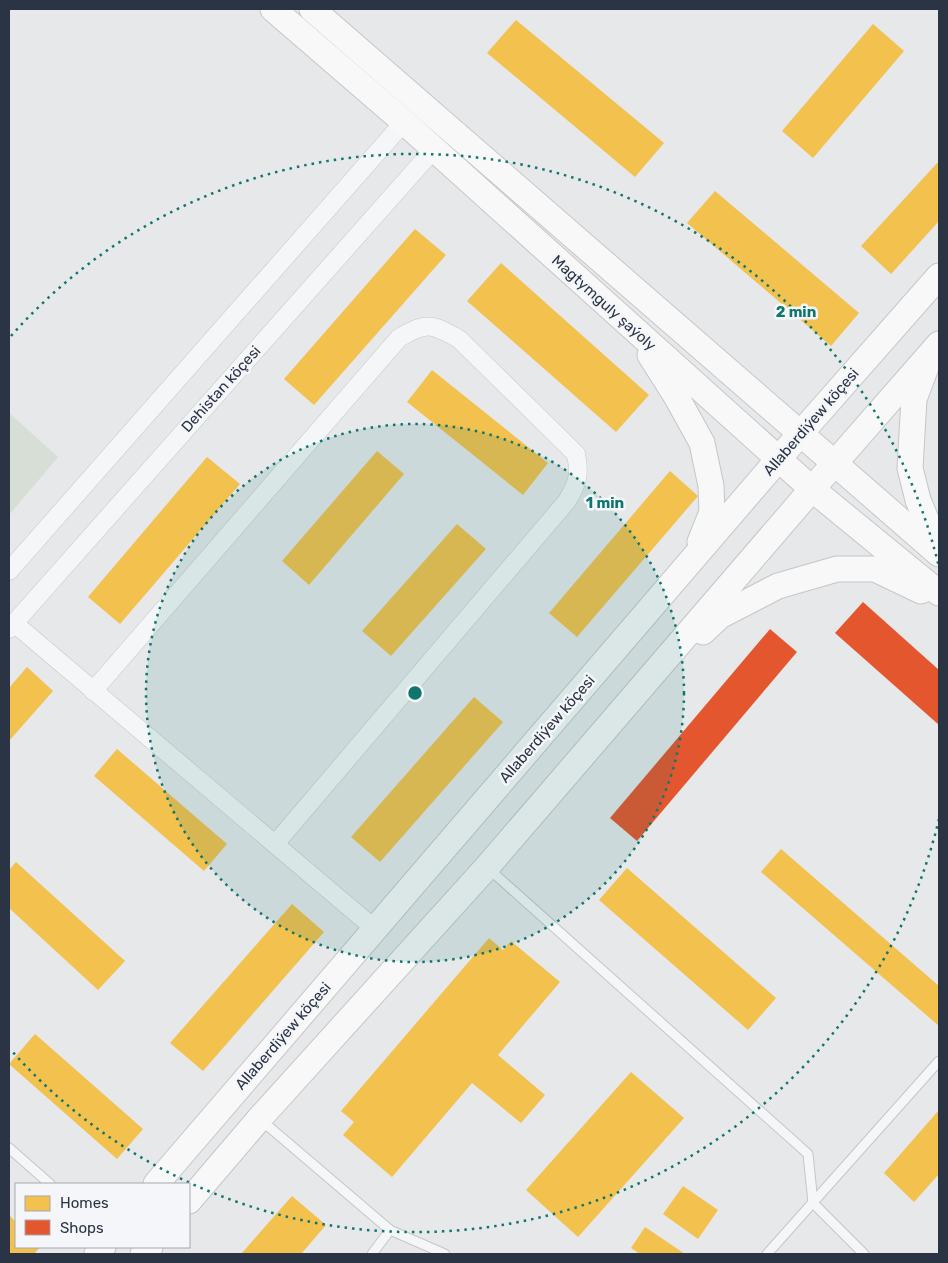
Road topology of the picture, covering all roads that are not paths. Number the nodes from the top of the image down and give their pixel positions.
1 (273, 9) edge
2 (312, 9) edge
3 (404, 122) junction
4 (434, 149) junction
5 (939, 276) edge
6 (615, 313) junction
7 (935, 349) edge
8 (800, 434) junction
9 (779, 460) junction
10 (835, 462) junction
11 (812, 489) junction
12 (939, 546) edge
13 (939, 554) edge
14 (691, 562) junction
15 (9, 571) edge
16 (939, 593) edge
17 (939, 600) edge
18 (11, 626) edge
19 (644, 685) junction
20 (93, 690) junction
21 (275, 844) junction
22 (488, 867) junction
23 (375, 929) junction
24 (939, 1061) edge
25 (259, 1119) junction
26 (9, 1148) edge
27 (49, 1183) edge
28 (157, 1183) edge
29 (190, 1200) edge
30 (813, 1203) junction
31 (390, 1230) junction
32 (372, 1254) edge
33 (445, 1254) edge
34 (767, 1254) edge
35 (864, 1254) edge

1 - 3 street, Magtymguly şaýoly
2 - 8 street, Magtymguly şaýoly
3 - 4 street, Magtymguly şaýoly
3 - 15 street
4 - 6 street, Magtymguly şaýoly
4 - 18 street, Dehistan köçesi
5 - 8 street, Allaberdiýew köçesi
6 - 9 street, Magtymguly şaýoly
6 - 14 street
7 - 10 street
7 - 12 street
8 - 9 street, Allaberdiýew köçesi
8 - 10 street, Magtymguly şaýoly
9 - 11 street, Magtymguly şaýoly
9 - 14 street, Allaberdiýew köçesi
10 - 11 street
10 - 13 street, Magtymguly şaýoly
11 - 16 street, Magtymguly şaýoly
11 - 19 street
14 - 23 street, Allaberdiýew köçesi
17 - 19 street
18 - 20 street
19 - 22 street
20 - 21 street
20 - 21 street
21 - 23 street
22 - 25 street
22 - 30 lane
23 - 28 street, Allaberdiýew köçesi
24 - 30 lane
25 - 29 street
25 - 31 lane
26 - 27 lane
30 - 34 lane
30 - 35 lane
31 - 32 lane
31 - 33 lane

